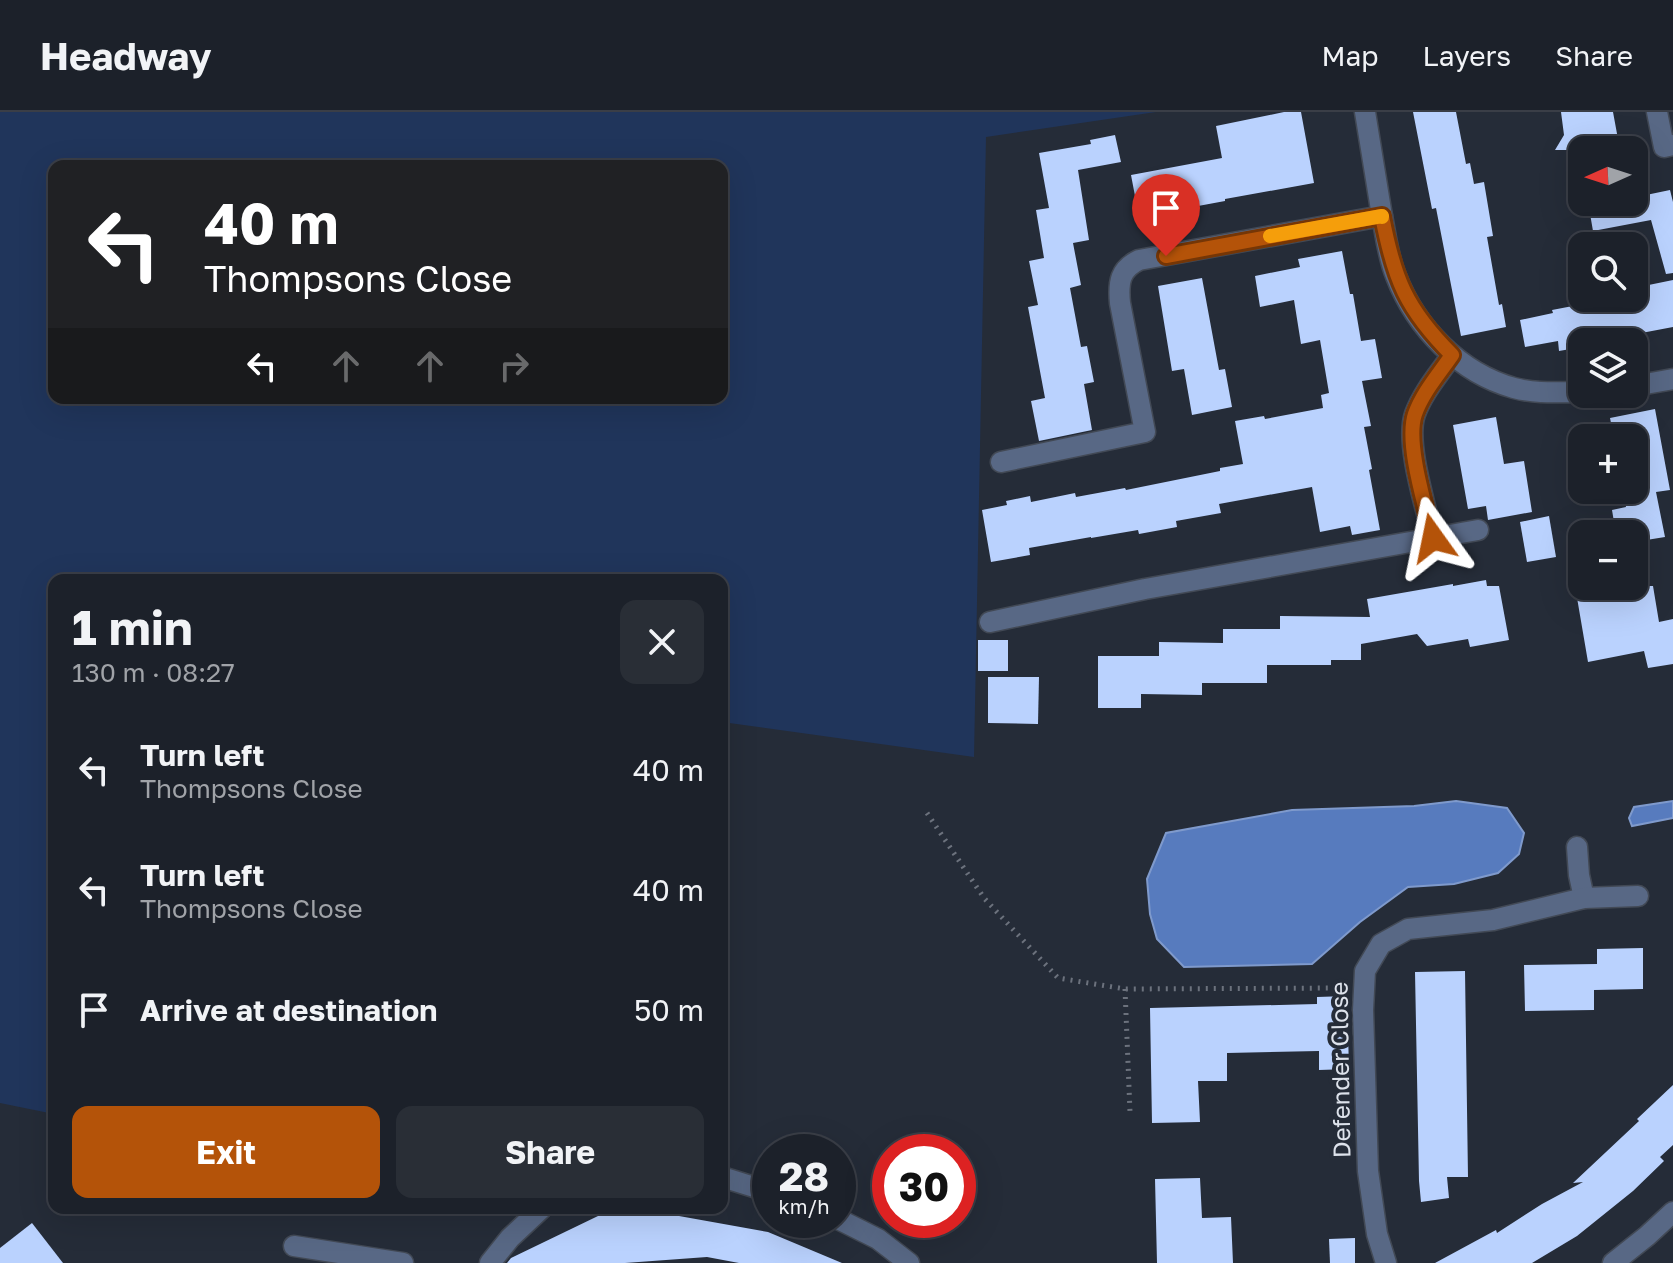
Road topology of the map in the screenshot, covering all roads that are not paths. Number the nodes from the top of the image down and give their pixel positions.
1 (1365, 112) edge
2 (1657, 112) edge
3 (1669, 146) edge
4 (1382, 216) junction
5 (1452, 355) junction
6 (1673, 379) edge
7 (1648, 383) edge
8 (1568, 392) edge
9 (1001, 462) dead end
10 (1478, 530) dead end
11 (1433, 538) junction
12 (990, 622) dead end
13 (1577, 847) dead end
14 (1638, 896) dead end
15 (1584, 898) junction
16 (728, 1179) edge
17 (752, 1186) edge
18 (1673, 1212) edge
19 (536, 1214) edge
20 (856, 1228) edge
21 (294, 1246) dead end
22 (403, 1263) edge
23 (490, 1263) edge
24 (909, 1263) edge
25 (1386, 1263) edge
26 (1613, 1263) edge

1 - 4 street
2 - 3 street
4 - 5 street
4 - 9 street
5 - 8 street
5 - 11 street
6 - 7 street
10 - 11 street
11 - 12 street
13 - 15 street
14 - 15 street, Defender Close
15 - 25 street, Defender Close
16 - 17 street
18 - 26 street
19 - 23 street
20 - 24 street
21 - 22 street

